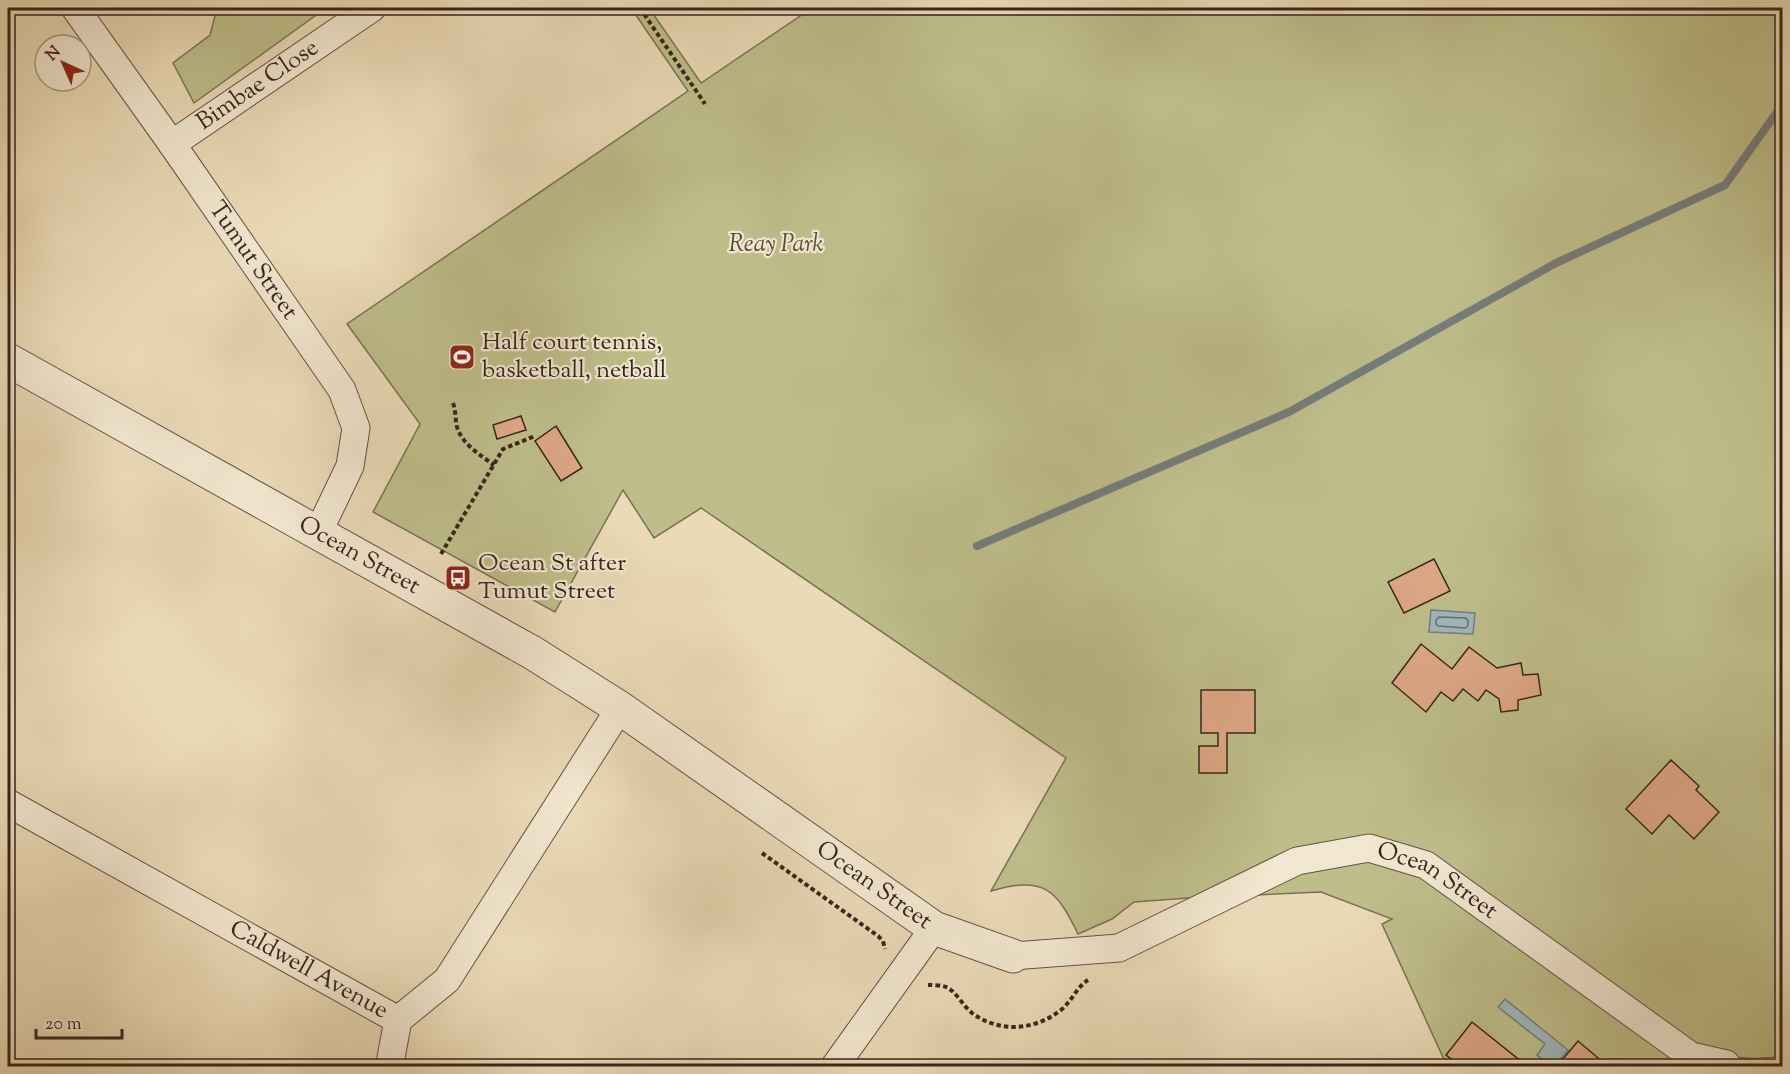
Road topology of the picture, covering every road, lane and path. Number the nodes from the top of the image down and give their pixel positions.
1 (75, 8) edge
2 (372, 8) edge
3 (640, 8) edge
4 (705, 104) dead end
5 (172, 144) junction
6 (8, 360) edge
7 (453, 403) dead end
8 (535, 436) dead end
9 (494, 465) junction
10 (318, 533) junction
11 (441, 554) dead end
12 (620, 708) junction
13 (8, 803) edge
14 (762, 853) dead end
15 (934, 928) junction
16 (882, 955) dead end
17 (1013, 956) joint
18 (398, 1020) junction
19 (1726, 1064) joint
20 (1782, 1064) edge
21 (388, 1066) edge
22 (835, 1066) edge

1 - 5 street, Tumut Street
2 - 5 street, Bimbae Close
3 - 4 path
5 - 10 street, Tumut Street
6 - 10 street, Ocean Street
7 - 9 path
8 - 9 path
9 - 11 path
10 - 12 street, Ocean Street
12 - 15 street, Ocean Street
12 - 18 street, Caldwell Avenue
13 - 18 street, Caldwell Avenue
14 - 16 path
15 - 17 street, Ocean Street
15 - 22 street
17 - 19 street, Ocean Street
18 - 21 street
19 - 20 lane, Ocean Street

